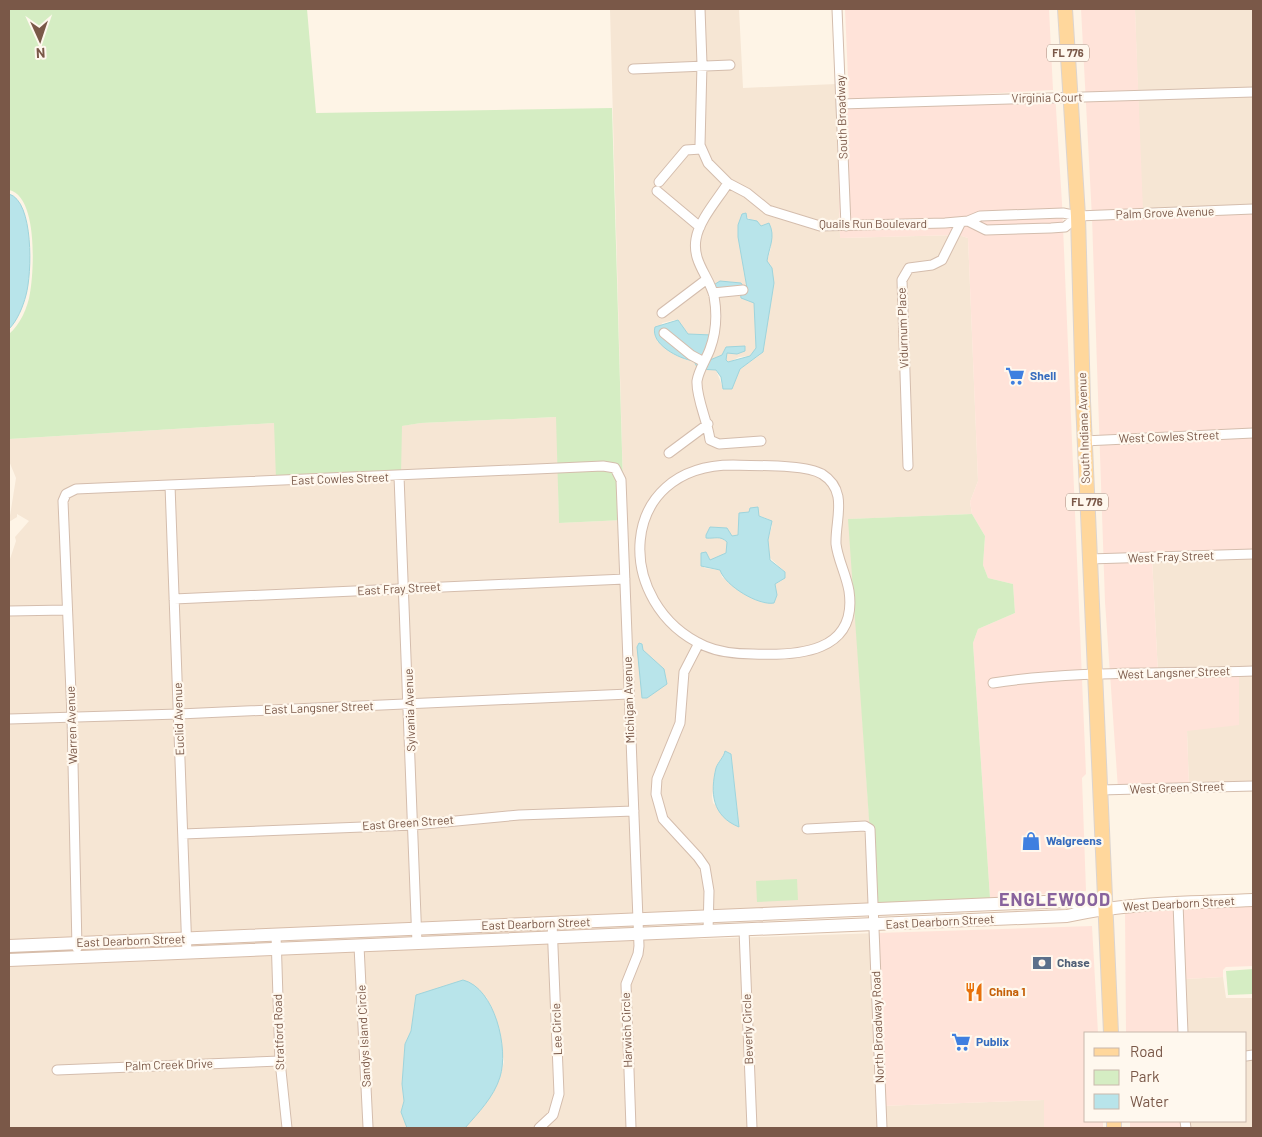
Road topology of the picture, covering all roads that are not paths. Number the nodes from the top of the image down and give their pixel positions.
1 (700, 9) edge
2 (837, 9) edge
3 (1065, 9) edge
4 (730, 65) dead end
5 (702, 66) junction
6 (633, 69) dead end
7 (1253, 92) edge
8 (1071, 97) junction
9 (841, 104) junction
10 (701, 149) junction
11 (728, 183) junction
12 (1253, 209) edge
13 (1078, 216) junction
14 (964, 221) junction
15 (846, 226) junction
16 (700, 227) junction
17 (707, 279) junction
18 (743, 290) dead end
19 (712, 293) junction
20 (662, 313) dead end
21 (664, 333) dead end
22 (704, 362) junction
23 (708, 424) junction
24 (1253, 433) edge
25 (762, 441) dead end
26 (1084, 441) junction
27 (670, 453) dead end
28 (908, 466) dead end
29 (616, 468) joint
30 (400, 476) junction
31 (170, 486) junction
32 (66, 494) joint
33 (1253, 554) edge
34 (1089, 559) junction
35 (625, 579) junction
36 (404, 588) junction
37 (174, 599) junction
38 (67, 610) junction
39 (9, 611) edge
40 (699, 643) junction
41 (1253, 671) edge
42 (1094, 676) junction
43 (993, 683) dead end
44 (629, 694) junction
45 (410, 705) junction
46 (179, 714) junction
47 (72, 717) junction
48 (9, 719) edge
49 (1253, 786) edge
50 (1100, 790) junction
51 (634, 811) junction
52 (414, 825) junction
53 (807, 829) dead end
54 (183, 834) junction
55 (1253, 900) edge
56 (1178, 903) junction
57 (1104, 908) junction
58 (874, 910) junction
59 (708, 916) junction
60 (638, 920) junction
61 (552, 923) junction
62 (874, 925) junction
63 (417, 929) junction
64 (744, 930) junction
65 (708, 931) junction
66 (639, 934) junction
67 (276, 935) junction
68 (187, 938) junction
69 (553, 938) junction
70 (77, 943) junction
71 (417, 943) junction
72 (9, 946) edge
73 (359, 946) junction
74 (276, 950) junction
75 (188, 953) junction
76 (77, 957) junction
77 (9, 960) edge
78 (1111, 1032) edge
79 (1183, 1032) edge
80 (280, 1061) junction
81 (57, 1070) dead end
82 (368, 1126) dead end
83 (288, 1128) edge
84 (539, 1128) edge
85 (631, 1128) edge
86 (752, 1128) edge
87 (882, 1128) edge

1 - 5 street
2 - 9 street, South Broadway
3 - 8 main road, South Indiana Avenue / FL 776
4 - 5 street
5 - 6 street
5 - 10 street
7 - 8 street, Virginia Court
8 - 9 street, Virginia Court
8 - 13 main road, South Indiana Avenue / FL 776
9 - 15 street, South Broadway
10 - 11 street, Quails Run Boulevard
10 - 16 street
11 - 15 street, Quails Run Boulevard
11 - 16 street
12 - 13 street, Palm Grove Avenue
13 - 14 street, Quails Run Boulevard
13 - 14 street, Quails Run Boulevard
13 - 26 main road, South Indiana Avenue / FL 776
14 - 15 street, Quails Run Boulevard
14 - 28 street, Vidurnum Place
16 - 17 street
17 - 19 street
17 - 20 street
18 - 19 street
19 - 22 street
21 - 22 street
22 - 23 street
23 - 25 street
23 - 27 street
24 - 26 street, West Cowles Street
26 - 34 main road, South Indiana Avenue / FL 776
29 - 30 street, East Cowles Street
29 - 35 street, Michigan Avenue
30 - 31 street, East Cowles Street
30 - 36 street, Sylvania Avenue
31 - 32 street, East Cowles Street
31 - 37 street, Euclid Avenue
32 - 38 street, Warren Avenue
33 - 34 street, West Fray Street
34 - 42 main road, South Indiana Avenue / FL 776
35 - 36 street, East Fray Street
35 - 44 street, Michigan Avenue
36 - 37 street, East Fray Street
36 - 45 street, Sylvania Avenue
37 - 46 street, Euclid Avenue
38 - 39 street
38 - 47 street, Warren Avenue
40 - 40 street
40 - 59 street
41 - 42 street, West Langsner Street
42 - 43 street
42 - 50 main road, South Indiana Avenue / FL 776
44 - 45 street, East Langsner Street
44 - 51 street, Michigan Avenue
45 - 46 street, East Langsner Street
45 - 52 street, Sylvania Avenue
46 - 47 street, East Langsner Street
46 - 54 street, Euclid Avenue
47 - 48 street, East Langsner Street
47 - 70 street, Warren Avenue
49 - 50 street, West Green Street
50 - 57 main road, South Indiana Avenue / FL 776
51 - 52 street, East Green Street
51 - 60 street, Michigan Avenue
52 - 54 street, East Green Street
52 - 63 street, Sylvania Avenue
53 - 58 street, North Broadway Road
54 - 68 street, Euclid Avenue
55 - 56 main road, West Dearborn Street
56 - 57 main road, West Dearborn Street
56 - 79 street
57 - 58 main road, East Dearborn Street
57 - 62 main road, East Dearborn Street
57 - 78 main road, FL 776
58 - 59 main road, East Dearborn Street
58 - 62 street, North Broadway Road
59 - 60 main road, East Dearborn Street
59 - 65 street
60 - 61 main road, East Dearborn Street
60 - 66 street, Michigan Avenue
61 - 63 main road, East Dearborn Street
61 - 69 street, Lee Circle
62 - 64 main road, East Dearborn Street
62 - 87 street, North Broadway Road
63 - 67 main road, East Dearborn Street
63 - 71 street, Sylvania Avenue
64 - 65 main road, East Dearborn Street
64 - 86 street, Beverly Circle
65 - 66 main road, East Dearborn Street
66 - 69 main road, East Dearborn Street
66 - 85 street, Harwich Circle
67 - 68 main road, East Dearborn Street
67 - 74 street, Stratford Road
68 - 70 main road, East Dearborn Street
68 - 75 street, Euclid Avenue
69 - 71 main road, East Dearborn Street
69 - 84 street, Lee Circle
70 - 72 main road, East Dearborn Street
70 - 76 street, Warren Avenue
71 - 73 main road, East Dearborn Street
73 - 74 main road, East Dearborn Street
73 - 82 street, Sandys Island Circle
74 - 75 main road, East Dearborn Street
74 - 80 street, Stratford Road
75 - 76 main road, East Dearborn Street
76 - 77 main road, East Dearborn Street
80 - 81 street, Palm Creek Drive
80 - 83 street, Stratford Road

